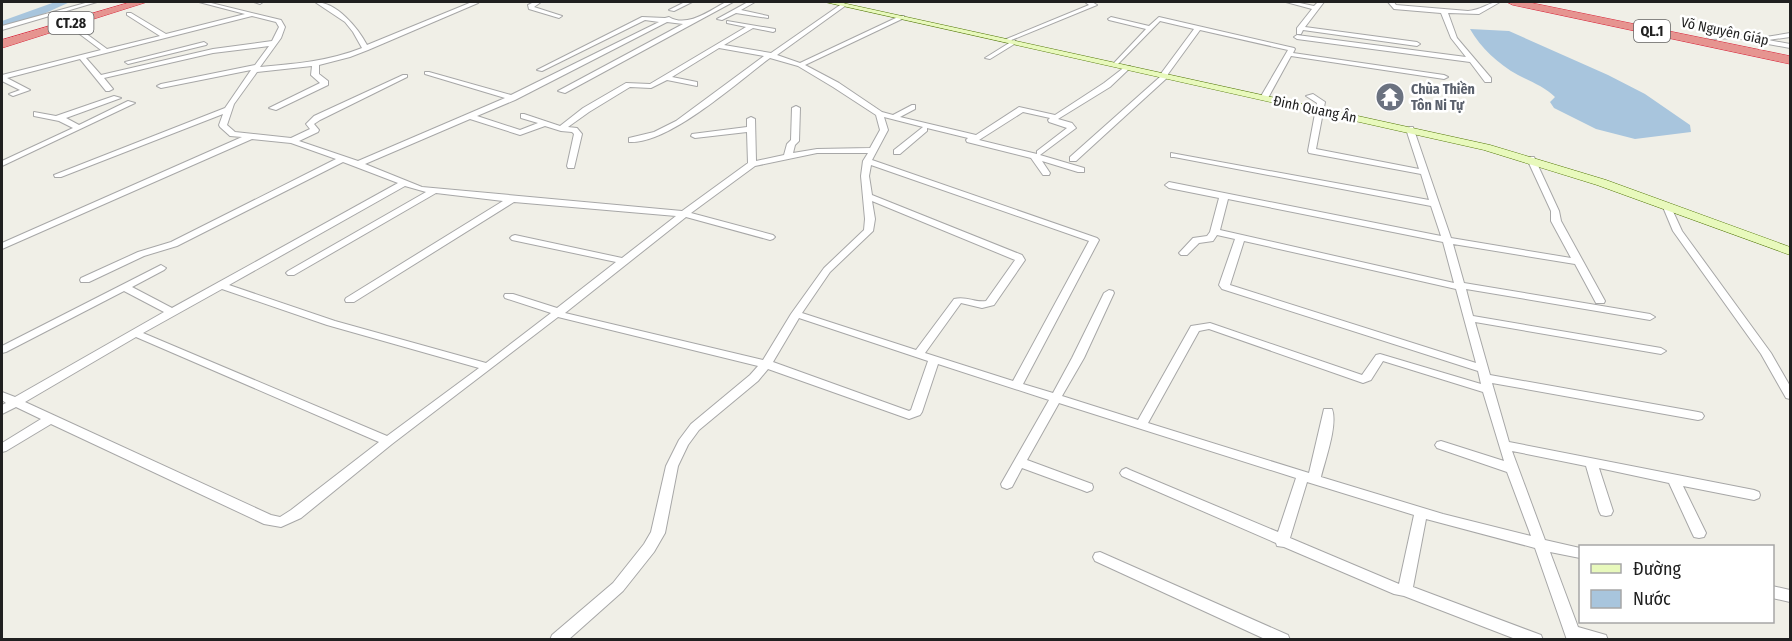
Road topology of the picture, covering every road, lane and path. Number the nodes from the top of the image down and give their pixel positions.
1 (94, 2) edge
2 (115, 2) edge
3 (141, 2) edge
4 (202, 2) edge
5 (318, 2) edge
6 (476, 2) edge
7 (538, 2) edge
8 (688, 2) edge
9 (719, 2) edge
10 (724, 2) edge
11 (730, 2) edge
12 (752, 2) edge
13 (829, 2) edge
14 (1088, 2) edge
15 (1289, 2) edge
16 (1391, 2) edge
17 (1497, 2) edge
18 (1513, 2) edge
19 (1540, 2) edge
20 (843, 4) junction
21 (1319, 5) edge
22 (672, 10) dead end
23 (735, 11) junction
24 (1444, 12) junction
25 (129, 14) dead end
26 (250, 15) junction
27 (559, 16) dead end
28 (766, 17) dead end
29 (902, 17) junction
30 (669, 20) junction
31 (720, 20) dead end
32 (1111, 20) dead end
33 (689, 21) junction
34 (729, 22) dead end
35 (752, 26) junction
36 (2, 28) edge
37 (75, 28) dead end
38 (1149, 28) junction
39 (1198, 28) junction
40 (1300, 28) junction
41 (773, 30) dead end
42 (2, 35) edge
43 (1791, 35) edge
44 (163, 36) junction
45 (1297, 37) junction
46 (1710, 37) junction
47 (1759, 40) junction
48 (1011, 41) junction
49 (274, 43) junction
50 (2, 44) edge
51 (204, 44) dead end
52 (1417, 44) dead end
53 (718, 46) junction
54 (1791, 46) edge
55 (366, 49) junction
56 (105, 50) junction
57 (175, 51) junction
58 (1290, 52) junction
59 (1791, 54) edge
60 (81, 56) junction
61 (770, 56) junction
62 (183, 58) junction
63 (988, 58) dead end
64 (1470, 60) junction
65 (1791, 60) edge
66 (589, 61) junction
67 (128, 62) dead end
68 (316, 64) junction
69 (1116, 64) junction
70 (610, 65) junction
71 (800, 65) junction
72 (1128, 67) junction
73 (256, 68) junction
74 (540, 70) dead end
75 (427, 73) dead end
76 (1165, 75) junction
77 (405, 76) dead end
78 (101, 77) junction
79 (665, 77) junction
80 (1444, 77) dead end
81 (2, 78) edge
82 (549, 80) junction
83 (1488, 80) dead end
84 (694, 84) dead end
85 (161, 86) dead end
86 (572, 86) junction
87 (109, 89) dead end
88 (562, 91) dead end
89 (13, 94) dead end
90 (1310, 96) dead end
91 (117, 98) dead end
92 (512, 98) junction
93 (1264, 98) junction
94 (131, 103) dead end
95 (273, 108) dead end
96 (796, 108) dead end
97 (912, 108) dead end
98 (227, 110) junction
99 (1319, 110) junction
100 (37, 114) dead end
101 (470, 116) junction
102 (524, 116) dead end
103 (885, 117) junction
104 (1055, 117) junction
105 (58, 119) junction
106 (751, 119) dead end
107 (543, 124) junction
108 (78, 127) junction
109 (561, 129) junction
110 (751, 129) junction
111 (924, 129) junction
112 (1410, 129) junction
113 (694, 136) dead end
114 (249, 137) junction
115 (632, 140) dead end
116 (292, 141) junction
117 (872, 150) junction
118 (897, 152) dead end
119 (1037, 154) junction
120 (1174, 155) dead end
121 (788, 157) junction
122 (344, 158) junction
123 (1073, 159) dead end
124 (1532, 159) junction
125 (867, 161) junction
126 (2, 164) edge
127 (359, 164) junction
128 (752, 164) junction
129 (571, 166) dead end
130 (1081, 170) dead end
131 (1423, 172) junction
132 (1046, 173) dead end
133 (58, 175) dead end
134 (404, 183) junction
135 (1169, 185) dead end
136 (434, 192) junction
137 (867, 196) junction
138 (1224, 196) junction
139 (512, 199) junction
140 (1434, 204) junction
141 (1667, 207) junction
142 (684, 214) junction
143 (1215, 232) junction
144 (770, 237) dead end
145 (1241, 237) junction
146 (515, 238) dead end
147 (1448, 240) junction
148 (2, 246) edge
149 (1791, 251) edge
150 (1184, 252) dead end
151 (625, 261) junction
152 (1579, 262) junction
153 (161, 268) dead end
154 (291, 273) dead end
155 (85, 280) dead end
156 (221, 285) junction
157 (124, 286) junction
158 (1459, 286) junction
159 (1109, 293) dead end
160 (508, 297) dead end
161 (350, 300) dead end
162 (1600, 301) dead end
163 (171, 312) junction
164 (558, 313) junction
165 (796, 314) junction
166 (1650, 316) dead end
167 (1469, 318) junction
168 (135, 333) junction
169 (2, 350) edge
170 (1661, 351) dead end
171 (918, 355) junction
172 (934, 360) junction
173 (766, 364) junction
174 (488, 367) junction
175 (1487, 379) junction
176 (1016, 386) junction
177 (1789, 390) edge
178 (2, 396) edge
179 (1056, 398) junction
180 (14, 404) junction
181 (2, 410) edge
182 (1328, 412) dead end
183 (1698, 416) dead end
184 (50, 420) junction
185 (1141, 425) junction
186 (388, 441) junction
187 (1441, 445) dead end
188 (1504, 445) junction
189 (2, 448) edge
190 (1020, 462) junction
191 (1591, 463) junction
192 (1513, 469) junction
193 (1126, 473) dead end
194 (1309, 478) junction
195 (1674, 479) junction
196 (1007, 484) dead end
197 (1087, 487) dead end
198 (1754, 495) dead end
199 (1606, 511) dead end
200 (1421, 513) junction
201 (1699, 533) dead end
202 (1282, 542) junction
203 (1540, 544) junction
204 (1579, 553) edge
205 (1100, 557) dead end
206 (1405, 590) junction
207 (1774, 592) edge
208 (1791, 596) edge
209 (1574, 636) edge
210 (556, 639) edge
211 (1283, 639) edge
212 (1536, 639) edge
213 (1601, 639) edge

1 - 36 street
2 - 42 highway, CT.28
3 - 50 highway, CT.28
4 - 26 street
5 - 55 street
6 - 55 street
7 - 27 street
8 - 22 street
9 - 33 street
10 - 11 street
11 - 33 street
12 - 23 street
13 - 20 street, Đinh Quang Ân
14 - 48 street
15 - 21 street
16 - 24 street
17 - 24 street
18 - 65 highway, Võ Nguyên Giáp / QL.1
19 - 46 highway, Võ Nguyên Giáp / QL.1
20 - 29 street, Đinh Quang Ân
20 - 61 street
21 - 40 street
23 - 28 street
23 - 31 street
24 - 64 street
25 - 44 street
26 - 44 street
26 - 49 street
29 - 48 street, Đinh Quang Ân
29 - 71 street
30 - 33 street
30 - 66 street
30 - 74 street
32 - 38 street
33 - 70 street
34 - 35 street
35 - 41 street
35 - 53 street
37 - 56 street
38 - 39 street
38 - 69 street
39 - 58 street
39 - 76 street
40 - 45 street
40 - 52 street
43 - 47 street
44 - 56 street
44 - 57 street
45 - 58 street
45 - 64 street
46 - 47 street
46 - 59 highway, Võ Nguyên Giáp / QL.1
47 - 54 street
48 - 63 street
48 - 69 street, Đinh Quang Ân
49 - 62 street
49 - 73 street
51 - 57 street
53 - 61 street
53 - 79 street
55 - 68 street
56 - 60 street
57 - 62 street
57 - 67 street
58 - 80 street
58 - 93 street
60 - 78 street
60 - 81 street
61 - 71 street
61 - 115 street
62 - 78 street
64 - 83 street
66 - 70 street
66 - 82 street
68 - 73 street
68 - 95 street
69 - 72 street, Đinh Quang Ân
70 - 86 street
71 - 103 street
72 - 76 street, Đinh Quang Ân
72 - 104 street
73 - 85 street
73 - 98 street
75 - 92 street
76 - 93 street, Đinh Quang Ân
76 - 123 street
77 - 116 street
78 - 87 street
79 - 84 street
79 - 109 street
81 - 89 street
82 - 86 street
82 - 92 street
86 - 88 street
90 - 99 street
91 - 105 street
92 - 101 street
93 - 99 street, Đinh Quang Ân
94 - 108 street
96 - 121 street
97 - 103 street
98 - 114 street
98 - 133 street
99 - 112 street, Đinh Quang Ân
99 - 131 street
100 - 105 street
101 - 107 street
101 - 127 street
102 - 107 street
103 - 104 street
103 - 111 street
103 - 117 street
104 - 119 street
105 - 108 street
106 - 110 street
107 - 109 street
108 - 126 street
109 - 129 street
110 - 113 street
110 - 128 street
111 - 118 street
111 - 119 street
112 - 124 street, Đinh Quang Ân
112 - 131 street
114 - 116 street
114 - 148 street
116 - 122 street
117 - 121 street
117 - 125 street
119 - 130 street
119 - 132 street
120 - 140 street
121 - 128 street
122 - 127 street
122 - 155 street
124 - 141 street, Đinh Quang Ân
124 - 152 street
125 - 137 street
125 - 176 street
127 - 134 street
128 - 142 street
131 - 140 street
134 - 136 street
134 - 156 street
135 - 138 street
136 - 139 street
136 - 154 street
137 - 165 street
137 - 171 street
138 - 143 street
138 - 147 street
139 - 142 street
139 - 161 street
140 - 147 street
141 - 149 street, Đinh Quang Ân
141 - 177 street
142 - 144 street
142 - 151 street
143 - 145 street
143 - 150 street
145 - 158 street
145 - 175 street
146 - 151 street
147 - 152 street
147 - 158 street
151 - 164 street
152 - 162 street
153 - 157 street
156 - 163 street
156 - 174 street
157 - 163 street
157 - 169 street
158 - 166 street
158 - 167 street
159 - 179 street
160 - 164 street
163 - 168 street
164 - 173 street
164 - 174 street
165 - 171 street
165 - 173 street
167 - 170 street
167 - 175 street
168 - 180 street
168 - 186 street
171 - 172 street
172 - 173 street
172 - 176 street
173 - 210 street
174 - 186 street
175 - 183 street
175 - 185 street
175 - 188 street
176 - 179 street
178 - 180 street
179 - 185 street
179 - 190 street
180 - 181 street
180 - 184 street
182 - 194 street
184 - 186 street
184 - 189 street
185 - 194 street
187 - 192 street
188 - 191 street
188 - 192 street
190 - 196 street
190 - 197 street
191 - 195 street
191 - 199 street
192 - 203 street
193 - 202 street
194 - 200 street
194 - 202 street
195 - 198 street
195 - 201 street
200 - 203 street
200 - 206 street
202 - 206 street
203 - 204 street
203 - 209 street
205 - 211 street
206 - 212 street
207 - 208 street
209 - 213 street

